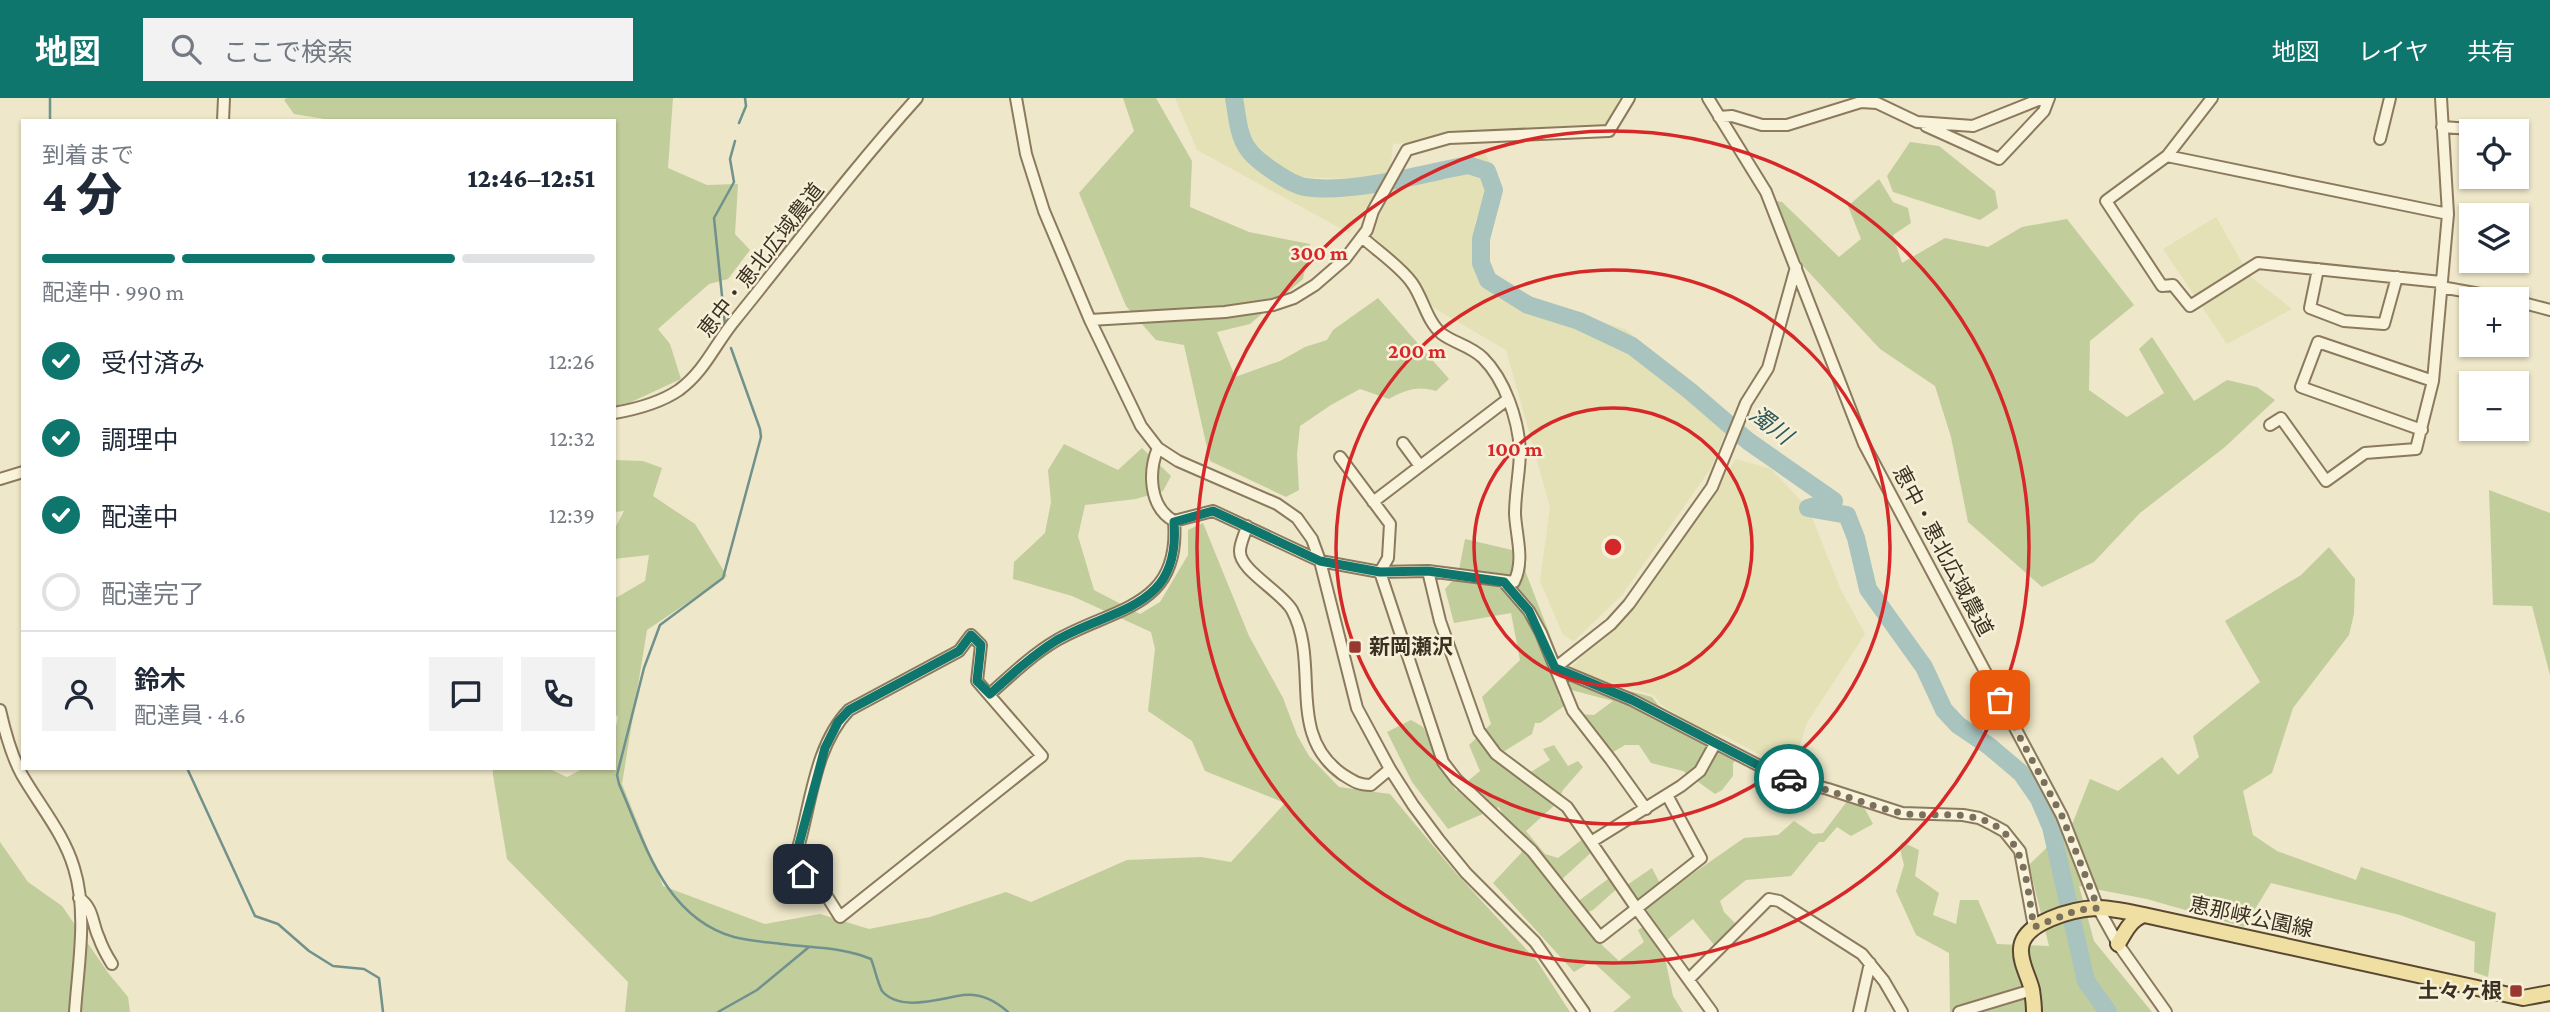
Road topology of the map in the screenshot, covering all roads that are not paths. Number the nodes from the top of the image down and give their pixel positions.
1 (224, 98) edge
2 (917, 98) edge
3 (1016, 98) edge
4 (1629, 98) edge
5 (1708, 98) edge
6 (2043, 98) edge
7 (2049, 98) edge
8 (2212, 98) edge
9 (2390, 98) edge
10 (2441, 98) edge
11 (1719, 117) junction
12 (223, 119) edge
13 (1917, 122) junction
14 (2442, 127) junction
15 (2459, 128) edge
16 (2380, 139) dead end
17 (2167, 156) junction
18 (2448, 214) junction
19 (1362, 237) junction
20 (1796, 267) junction
21 (2318, 269) junction
22 (2397, 277) junction
23 (2441, 285) junction
24 (2459, 289) edge
25 (2529, 304) edge
26 (2550, 310) edge
27 (1090, 320) junction
28 (2433, 381) junction
29 (1508, 399) junction
30 (616, 412) edge
31 (2270, 425) dead end
32 (2422, 429) junction
33 (1404, 443) dead end
34 (1158, 448) junction
35 (1340, 457) dead end
36 (1420, 466) junction
37 (21, 473) edge
38 (0, 479) edge
39 (1373, 502) junction
40 (1174, 522) junction
41 (1247, 526) junction
42 (1320, 561) junction
43 (1428, 571) junction
44 (1380, 572) junction
45 (1504, 582) junction
46 (1555, 668) junction
47 (990, 694) junction
48 (0, 710) edge
49 (1716, 744) junction
50 (1391, 769) junction
51 (1667, 795) junction
52 (1646, 809) junction
53 (1591, 842) junction
54 (79, 898) junction
55 (2098, 908) junction
56 (1637, 909) junction
57 (2144, 915) junction
58 (2041, 924) junction
59 (2118, 944) junction
60 (1870, 963) junction
61 (113, 964) dead end
62 (1689, 979) junction
63 (2032, 990) junction
64 (2549, 994) edge
65 (75, 1012) edge
66 (1584, 1012) edge
67 (1712, 1012) edge
68 (1859, 1012) edge
69 (1902, 1012) edge
70 (1959, 1012) edge
71 (2034, 1012) edge
72 (2166, 1012) edge

1 - 12 street
2 - 30 street, 恵中・恵北広域農道
3 - 27 street
4 - 19 street
5 - 11 street, 恵中・恵北広域農道
6 - 13 street
7 - 13 street
8 - 17 street
9 - 16 street
10 - 14 street
11 - 13 street
11 - 20 street, 恵中・恵北広域農道
14 - 15 street
14 - 18 street
17 - 18 street
17 - 21 street
18 - 23 street
19 - 27 street
19 - 29 street
20 - 46 street
20 - 55 street, 恵中・恵北広域農道
21 - 22 street
21 - 22 street
22 - 23 street
23 - 24 street
23 - 28 street
25 - 26 street
27 - 34 street
28 - 32 street
28 - 32 street
29 - 36 street
29 - 45 street
31 - 32 street
33 - 36 street
34 - 40 street
34 - 42 street
35 - 39 street
36 - 39 street
37 - 38 street
39 - 44 street
40 - 41 street
40 - 47 street
41 - 42 street
41 - 50 street
42 - 44 street
42 - 50 street
43 - 44 street
43 - 45 street
43 - 53 street
44 - 56 street
45 - 46 street
46 - 49 street
46 - 52 street
47 - 47 street
48 - 54 street
49 - 51 street
49 - 58 street
50 - 66 street
51 - 52 street
51 - 56 street
52 - 53 street
53 - 56 street
54 - 61 street
54 - 65 street
55 - 57 main road, 恵那峡公園線
55 - 58 main road, 恵那峡公園線
55 - 59 street, 恵中・恵北広域農道
56 - 62 street
57 - 59 main road
57 - 64 main road, 恵那峡公園線
58 - 63 main road
59 - 72 street, 恵中・恵北広域農道
60 - 62 street
60 - 68 street
60 - 69 street
62 - 67 street
63 - 70 street
63 - 71 main road

